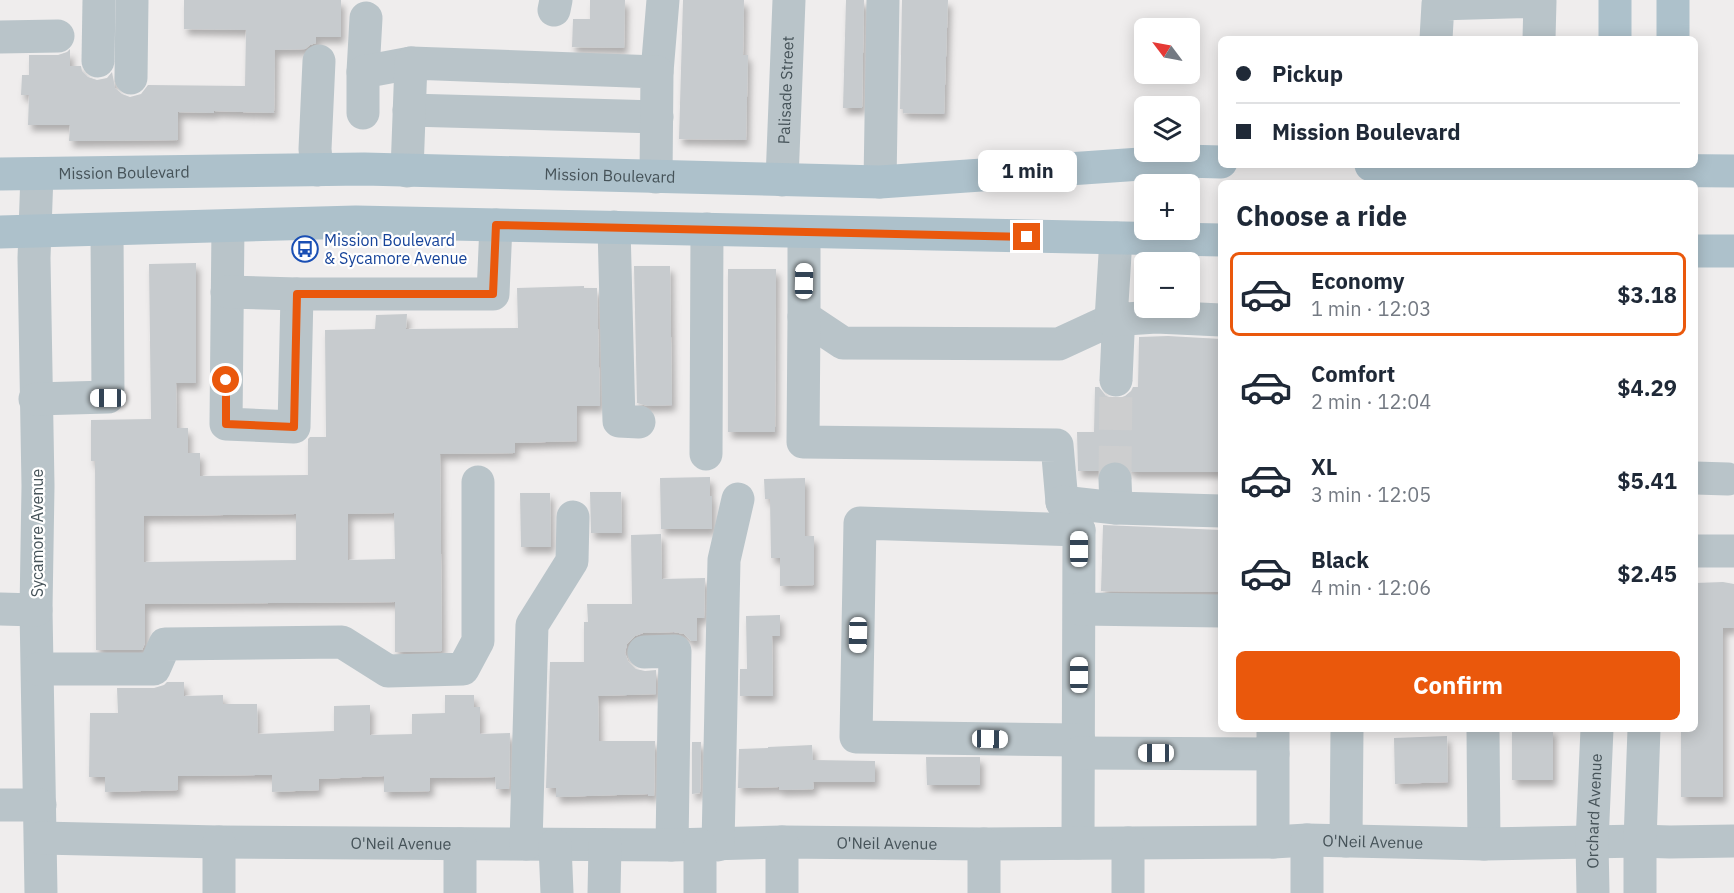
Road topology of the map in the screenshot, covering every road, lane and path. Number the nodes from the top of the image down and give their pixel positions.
1 (99, 0) edge
2 (132, 0) edge
3 (663, 0) edge
4 (789, 0) edge
5 (883, 0) edge
6 (1615, 0) edge
7 (1673, 0) edge
8 (366, 18) dead end
9 (58, 36) dead end
10 (1436, 36) edge
11 (1539, 36) edge
12 (1615, 36) edge
13 (1673, 36) edge
14 (0, 38) edge
15 (98, 61) dead end
16 (319, 61) dead end
17 (411, 63) junction
18 (363, 72) junction
19 (657, 72) junction
20 (131, 78) dead end
21 (409, 110) junction
22 (363, 113) dead end
23 (657, 117) junction
24 (1218, 162) edge
25 (1483, 168) edge
26 (317, 170) junction
27 (407, 171) junction
28 (1734, 171) edge
29 (1614, 173) edge
30 (1671, 173) edge
31 (0, 174) edge
32 (37, 174) junction
33 (656, 177) junction
34 (782, 180) junction
35 (880, 182) junction
36 (496, 225) junction
37 (228, 226) junction
38 (614, 228) junction
39 (34, 230) junction
40 (107, 230) junction
41 (706, 230) junction
42 (0, 232) edge
43 (804, 232) junction
44 (1116, 238) junction
45 (1218, 240) edge
46 (1698, 251) edge
47 (1734, 251) edge
48 (227, 292) junction
49 (297, 294) junction
50 (804, 317) junction
51 (1111, 320) junction
52 (1218, 320) edge
53 (1116, 380) tunnel mouth
54 (35, 399) junction
55 (639, 422) dead end
56 (706, 454) dead end
57 (1698, 478) edge
58 (1728, 479) dead end
59 (478, 482) dead end
60 (738, 499) dead end
61 (1218, 510) edge
62 (1070, 516) junction
63 (573, 517) dead end
64 (1698, 551) edge
65 (1734, 551) edge
66 (0, 609) edge
67 (1080, 609) junction
68 (36, 610) junction
69 (1218, 612) edge
70 (644, 652) dead end
71 (38, 669) junction
72 (1347, 732) edge
73 (1483, 732) edge
74 (1597, 732) edge
75 (1644, 732) edge
76 (1273, 741) edge
77 (1079, 746) junction
78 (0, 805) edge
79 (40, 805) junction
80 (41, 838) junction
81 (1307, 840) junction
82 (1346, 841) junction
83 (1640, 841) junction
84 (1734, 841) edge
85 (219, 842) junction
86 (782, 842) junction
87 (1273, 842) junction
88 (1592, 842) junction
89 (1078, 843) junction
90 (1128, 843) junction
91 (460, 844) junction
92 (540, 844) junction
93 (984, 844) junction
94 (1484, 844) junction
95 (604, 845) junction
96 (697, 845) junction
97 (41, 893) edge
98 (219, 893) edge
99 (460, 893) edge
100 (557, 893) edge
101 (604, 893) edge
102 (700, 893) edge
103 (782, 893) edge
104 (984, 893) edge
105 (1128, 893) edge
106 (1307, 893) edge
107 (1593, 893) edge
108 (1640, 893) edge

1 - 15 street
2 - 20 street
3 - 19 street
4 - 34 street, Palisade Street
5 - 35 street
6 - 12 main road
7 - 13 main road
8 - 18 street
9 - 14 street
10 - 11 street
16 - 26 street
17 - 18 street
17 - 19 street
17 - 21 street
18 - 22 street
19 - 23 street
21 - 23 street
21 - 27 street
23 - 33 street
24 - 35 main road, Mission Boulevard
25 - 29 main road
26 - 27 main road, Mission Boulevard
26 - 32 main road, Mission Boulevard
27 - 33 main road, Mission Boulevard
28 - 30 main road
29 - 30 main road
31 - 32 main road, Mission Boulevard
32 - 39 street, Sycamore Avenue
33 - 34 main road, Mission Boulevard
34 - 35 main road, Mission Boulevard
36 - 37 main road
36 - 38 main road
36 - 49 street
37 - 40 main road
37 - 48 street
38 - 41 main road
38 - 55 street
39 - 40 main road
39 - 42 main road
39 - 54 street, Sycamore Avenue
40 - 54 street
41 - 43 main road
41 - 56 street
43 - 44 main road
43 - 50 street
44 - 45 main road
44 - 51 street
46 - 47 main road
48 - 49 street
48 - 49 street
50 - 51 street
50 - 62 street
51 - 52 street
51 - 53 street
54 - 68 street, Sycamore Avenue
57 - 58 street
59 - 71 street
60 - 96 street
61 - 62 street
62 - 67 street
62 - 77 street
63 - 92 street
64 - 65 street
66 - 68 street
67 - 69 street
67 - 77 street
68 - 71 street, Sycamore Avenue
70 - 96 street
71 - 79 street, Sycamore Avenue
72 - 82 street
73 - 94 street
74 - 88 street, Orchard Avenue
75 - 83 street
76 - 77 street
76 - 87 street
77 - 89 street
78 - 79 street
79 - 80 street, Sycamore Avenue
80 - 85 street, O'Neil Avenue
80 - 97 street, Sycamore Avenue
81 - 82 street, O'Neil Avenue
81 - 87 street, O'Neil Avenue
81 - 106 street
82 - 94 street, O'Neil Avenue
83 - 84 street, O'Neil Avenue
83 - 88 street, O'Neil Avenue
83 - 108 street
85 - 91 street, O'Neil Avenue
85 - 98 street
86 - 93 street, O'Neil Avenue
86 - 96 street, O'Neil Avenue
86 - 103 street
87 - 90 street, O'Neil Avenue
88 - 94 street, O'Neil Avenue
88 - 107 street, Orchard Avenue
89 - 90 street, O'Neil Avenue
89 - 93 street, O'Neil Avenue
90 - 105 street
91 - 92 street, O'Neil Avenue
91 - 99 street
92 - 95 street, O'Neil Avenue
92 - 100 street
93 - 104 street
95 - 96 street, O'Neil Avenue
95 - 101 street
96 - 102 street

